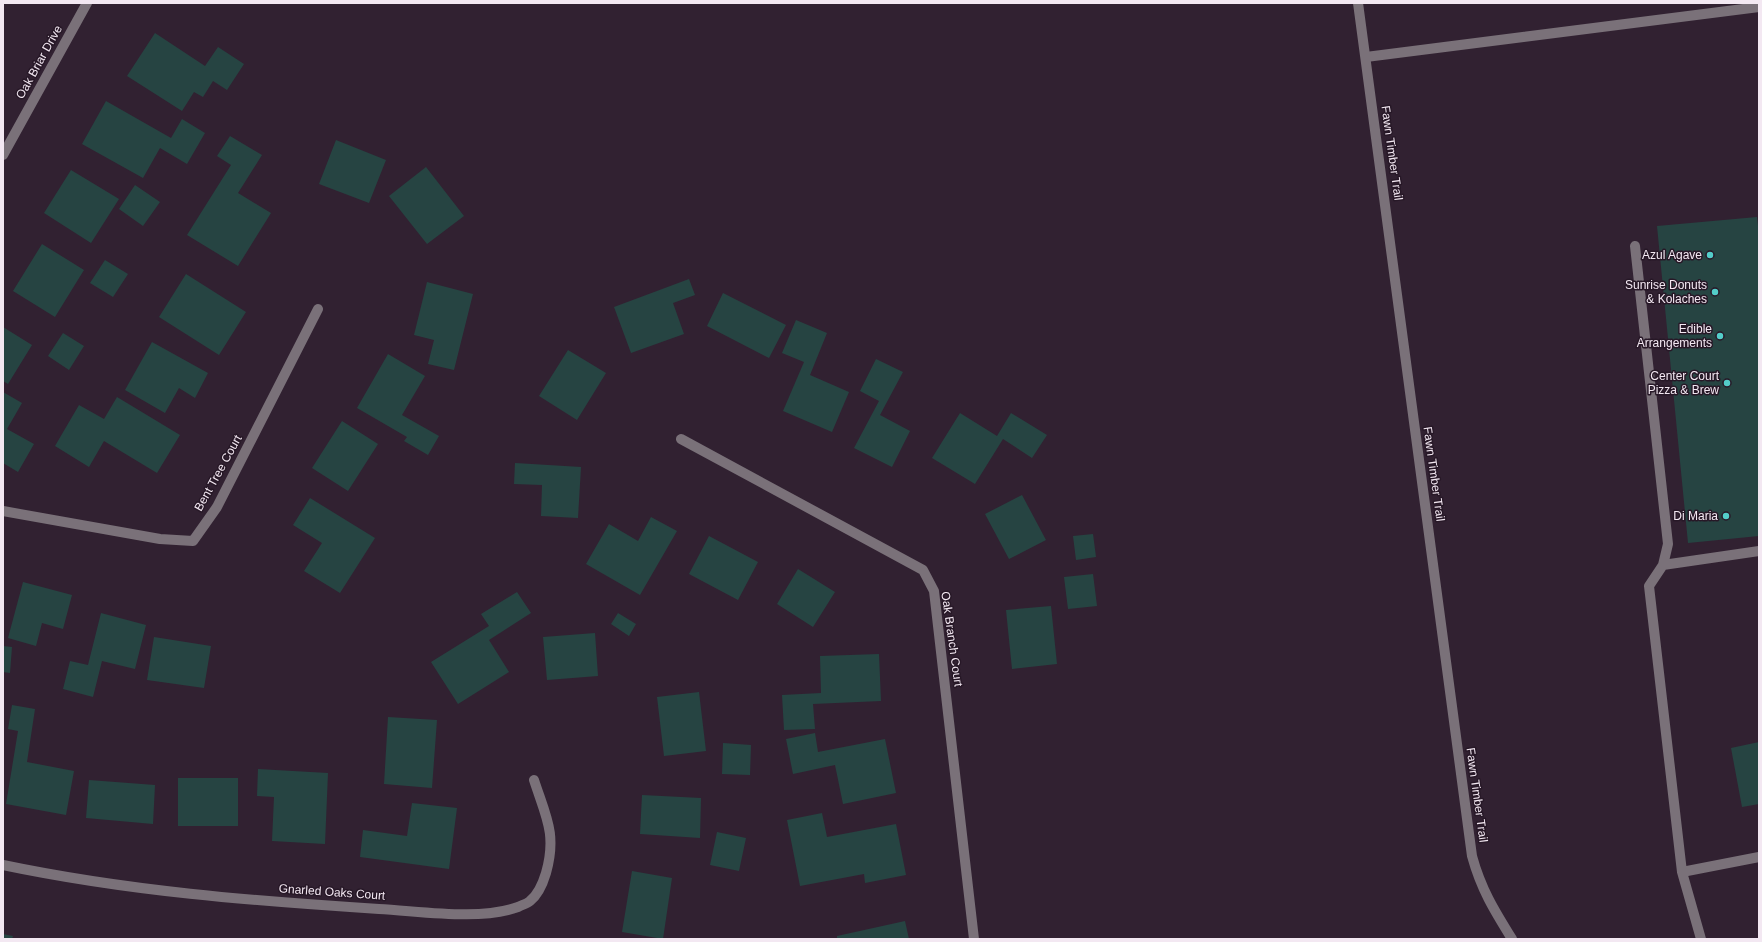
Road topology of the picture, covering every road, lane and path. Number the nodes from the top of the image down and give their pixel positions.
1 (87, 3) edge
2 (1358, 3) edge
3 (1759, 7) edge
4 (1366, 57) junction
5 (3, 155) edge
6 (1635, 246) dead end
7 (318, 309) dead end
8 (681, 439) dead end
9 (3, 511) edge
10 (1759, 550) edge
11 (1663, 565) junction
12 (534, 780) dead end
13 (1759, 857) edge
14 (3, 865) edge
15 (1682, 872) junction
16 (974, 939) edge
17 (1512, 939) edge
18 (1701, 939) edge

1 - 5 street, Oak Briar Drive
2 - 4 street, Fawn Timber Trail
3 - 4 street
4 - 17 street, Fawn Timber Trail
6 - 11 street
7 - 9 street, Bent Tree Court
8 - 16 street, Oak Branch Court
10 - 11 street
11 - 15 street
12 - 14 street, Gnarled Oaks Court
13 - 15 street
15 - 18 street

